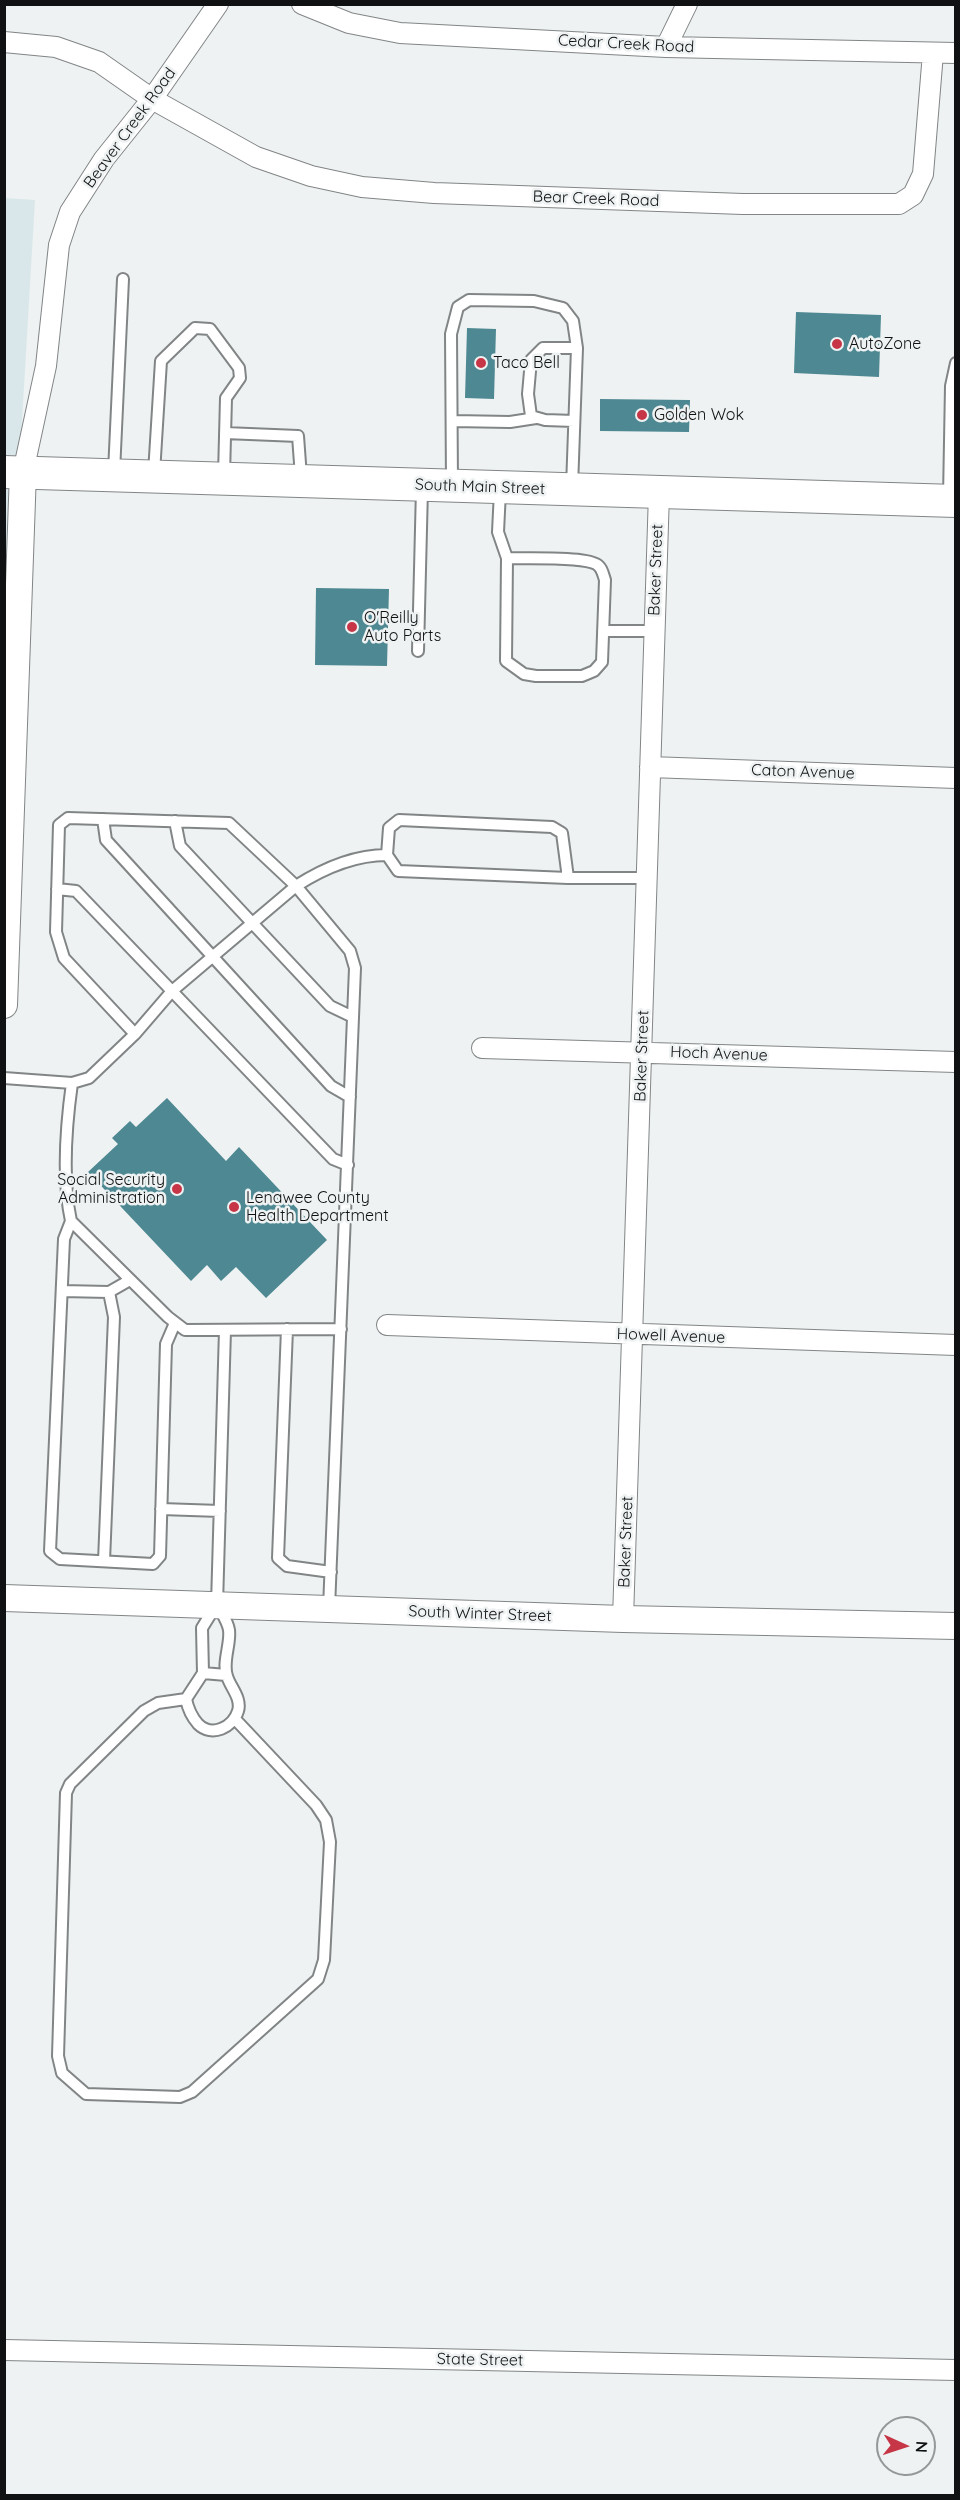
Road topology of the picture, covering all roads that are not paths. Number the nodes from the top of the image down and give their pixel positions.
1 (218, 4) edge
2 (302, 4) edge
3 (687, 4) edge
4 (4, 42) edge
5 (666, 47) junction
6 (933, 53) junction
7 (956, 53) edge
8 (152, 99) junction
9 (123, 279) dead end
10 (577, 348) junction
11 (956, 363) edge
12 (537, 418) junction
13 (453, 421) junction
14 (574, 421) junction
15 (956, 432) edge
16 (225, 433) junction
17 (950, 447) junction
18 (14, 472) edge
19 (114, 475) junction
20 (154, 476) junction
21 (224, 479) junction
22 (302, 481) junction
23 (437, 486) junction
24 (500, 488) junction
25 (572, 490) junction
26 (659, 493) junction
27 (952, 500) edge
28 (507, 558) junction
29 (654, 631) junction
30 (603, 632) junction
31 (418, 651) dead end
32 (650, 767) junction
33 (956, 778) edge
34 (103, 819) junction
35 (175, 821) junction
36 (387, 855) junction
37 (568, 878) junction
38 (647, 878) junction
39 (296, 886) junction
40 (57, 889) junction
41 (253, 923) junction
42 (213, 957) junction
43 (172, 991) junction
44 (4, 1005) edge
45 (353, 1017) junction
46 (135, 1034) junction
47 (482, 1048) dead end
48 (643, 1051) junction
49 (956, 1062) edge
50 (4, 1078) edge
51 (72, 1083) junction
52 (350, 1096) junction
53 (348, 1166) junction
54 (71, 1221) junction
55 (130, 1280) junction
56 (62, 1291) junction
57 (109, 1292) junction
58 (175, 1323) junction
59 (387, 1325) dead end
60 (287, 1329) junction
61 (341, 1329) junction
62 (225, 1330) junction
63 (632, 1335) junction
64 (956, 1345) edge
65 (161, 1509) junction
66 (219, 1511) junction
67 (104, 1561) junction
68 (331, 1572) junction
69 (4, 1598) edge
70 (217, 1604) junction
71 (329, 1608) junction
72 (623, 1619) junction
73 (956, 1626) edge
74 (203, 1673) junction
75 (226, 1675) junction
76 (186, 1699) junction
77 (235, 1719) junction
78 (4, 2350) edge
79 (956, 2370) edge

1 - 8 street, Beaver Creek Road
2 - 5 street, Cedar Creek Road
3 - 5 street
4 - 8 street, Bear Creek Road
5 - 6 street, Cedar Creek Road
6 - 7 street, Cedar Creek Road
6 - 8 street, Bear Creek Road
8 - 18 street, Beaver Creek Road
9 - 19 lane
10 - 12 lane
10 - 13 lane
10 - 14 lane
11 - 17 lane
12 - 13 lane
12 - 14 lane
13 - 23 lane
14 - 25 lane
15 - 17 lane
16 - 20 lane
16 - 21 lane
16 - 22 lane
17 - 27 lane
18 - 19 main road, South Main Street
18 - 44 street
19 - 20 main road, South Main Street
20 - 21 main road, South Main Street
21 - 22 main road, South Main Street
22 - 23 main road, South Main Street
23 - 24 main road, South Main Street
23 - 31 lane
24 - 25 main road, South Main Street
24 - 28 lane
25 - 26 main road, South Main Street
26 - 27 main road, South Main Street
26 - 29 street, Baker Street
28 - 30 lane
28 - 30 lane
29 - 30 lane
29 - 32 street, Baker Street
32 - 33 street, Caton Avenue
32 - 38 street, Baker Street
34 - 35 lane
34 - 40 lane
34 - 42 lane
35 - 39 lane
35 - 41 lane
36 - 37 lane
36 - 37 lane
36 - 39 lane
37 - 38 lane
38 - 48 street, Baker Street
39 - 41 lane
39 - 45 lane
40 - 43 lane
40 - 46 lane
41 - 42 lane
41 - 45 lane
42 - 43 lane
42 - 52 lane
43 - 46 lane
43 - 53 lane
45 - 52 lane
46 - 51 lane
47 - 48 street, Hoch Avenue
48 - 49 street, Hoch Avenue
48 - 63 street, Baker Street
50 - 51 lane
51 - 54 lane
52 - 53 lane
53 - 61 lane
54 - 55 lane
54 - 56 lane
55 - 57 lane
55 - 58 lane
56 - 57 lane
56 - 67 lane
57 - 67 lane
58 - 62 lane
58 - 65 lane
59 - 63 street, Howell Avenue
60 - 61 lane
60 - 62 lane
60 - 68 lane
61 - 68 lane
62 - 66 lane
63 - 64 street, Howell Avenue
63 - 72 street, Baker Street
65 - 66 lane
65 - 67 lane
66 - 70 lane
68 - 71 lane
69 - 70 street, South Winter Street
70 - 71 street, South Winter Street
70 - 74 lane
70 - 75 lane
71 - 72 street, South Winter Street
72 - 73 street, South Winter Street
74 - 75 lane
74 - 76 lane
75 - 77 lane
76 - 77 lane
76 - 77 lane
78 - 79 street, State Street

